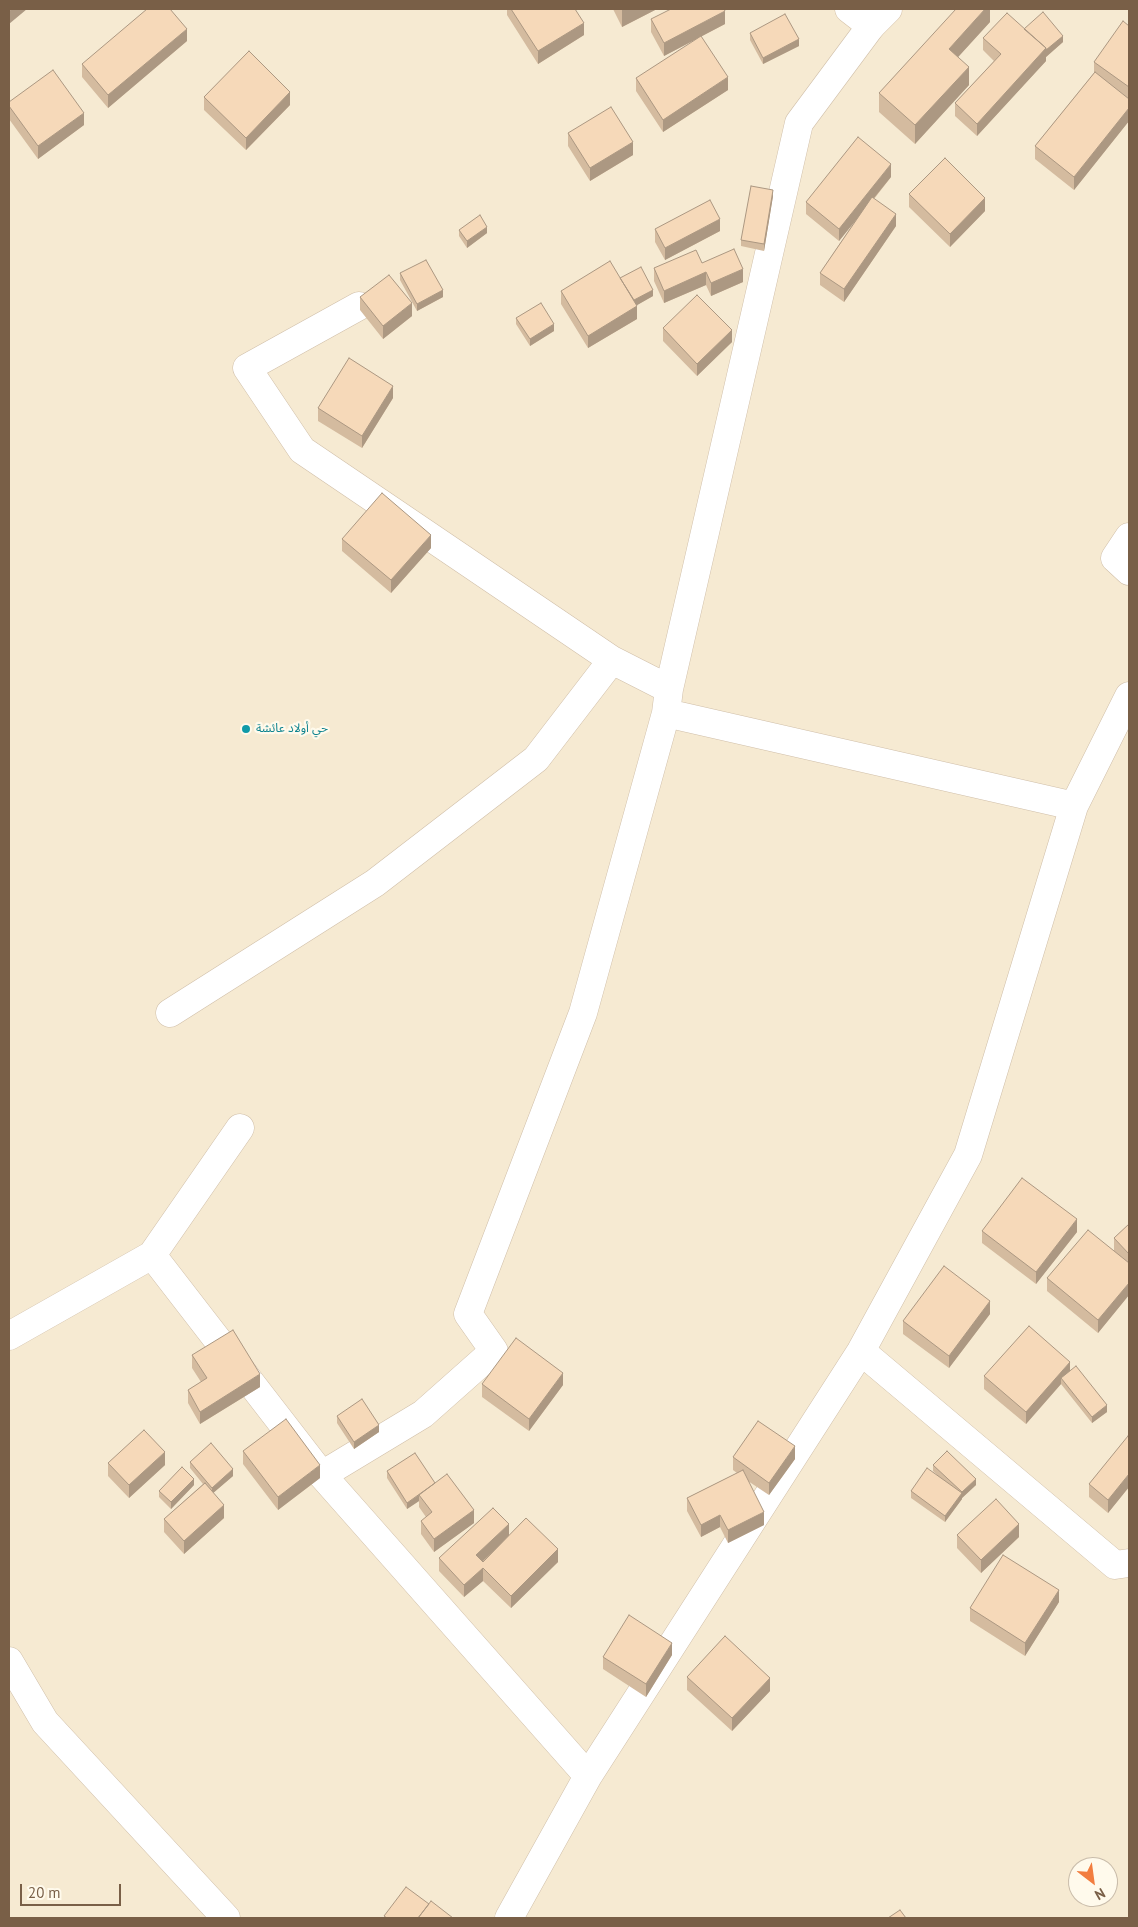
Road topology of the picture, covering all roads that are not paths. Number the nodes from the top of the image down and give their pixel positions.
1 (849, 9) edge
2 (879, 18) edge
3 (359, 306) edge
4 (1129, 536) edge
5 (1129, 571) edge
6 (612, 660) junction
7 (668, 701) junction
8 (1126, 710) edge
9 (1074, 806) junction
10 (170, 1013) dead end
11 (240, 1128) dead end
12 (152, 1255) junction
13 (9, 1336) edge
14 (861, 1352) junction
15 (322, 1475) junction
16 (1129, 1564) edge
17 (9, 1662) edge
18 (588, 1776) junction
19 (226, 1918) edge
20 (509, 1918) edge

1 - 2 street
2 - 7 street
3 - 6 street
4 - 5 street
6 - 7 street
6 - 10 street
7 - 9 street
7 - 15 street
8 - 9 street
9 - 14 street
11 - 12 street
12 - 13 street
12 - 15 street
14 - 16 street
14 - 18 street
15 - 18 street
17 - 19 street
18 - 20 street

